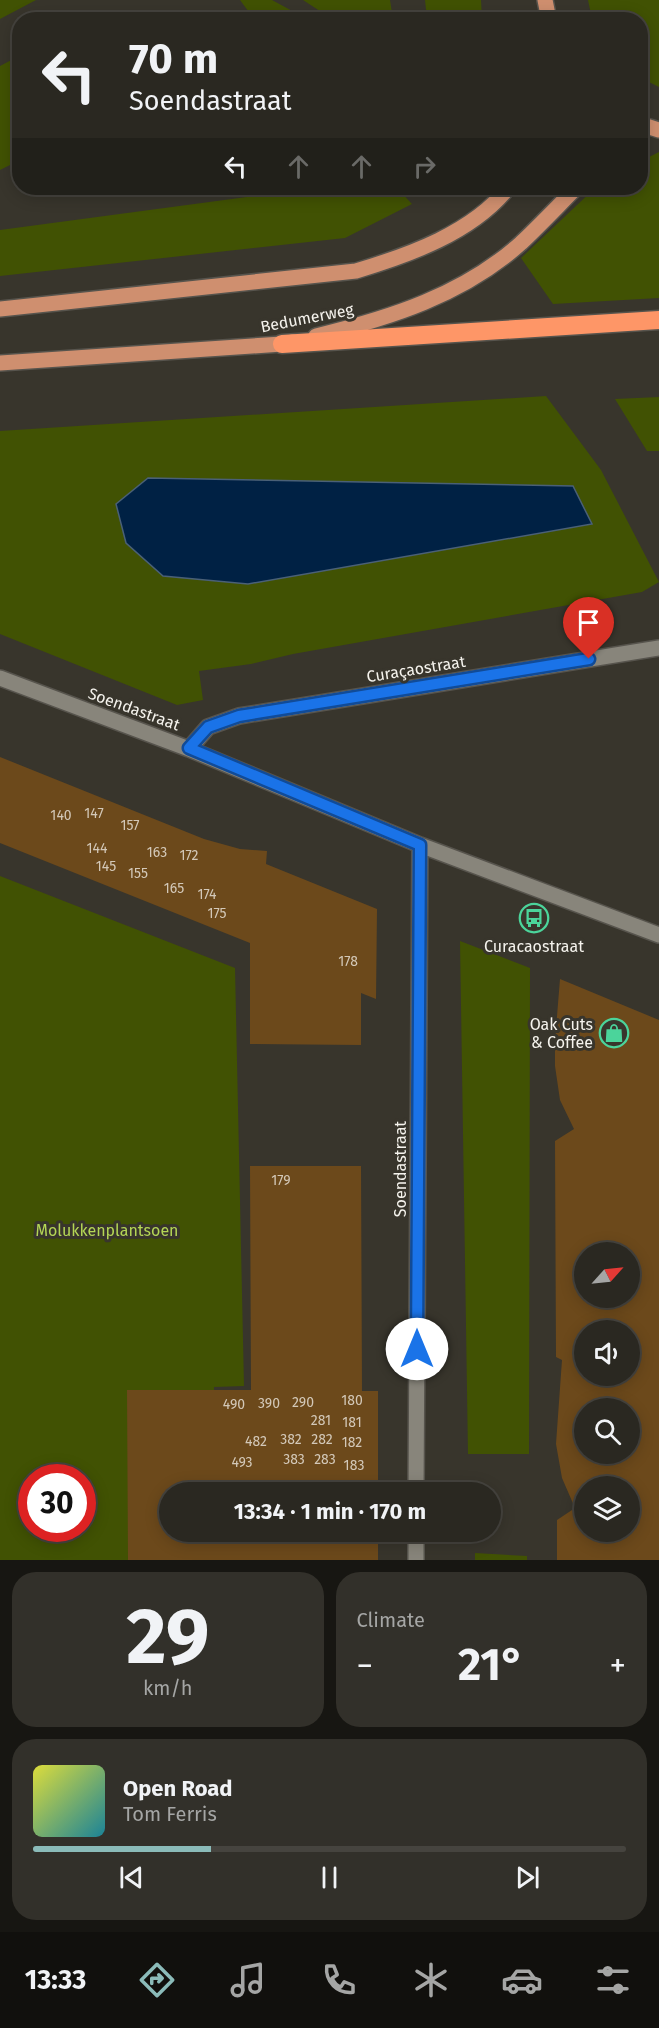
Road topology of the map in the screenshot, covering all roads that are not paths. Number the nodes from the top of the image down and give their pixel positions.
1 (500, 195) edge
2 (569, 195) edge
3 (0, 309) edge
4 (659, 320) edge
5 (282, 344) junction
6 (0, 363) edge
7 (659, 648) edge
8 (0, 678) edge
9 (189, 748) junction
10 (420, 845) junction
11 (659, 935) edge
12 (416, 1482) edge
13 (416, 1542) edge
14 (416, 1560) edge

1 - 3 main road
2 - 5 main road, Bedumerweg
4 - 5 highway
5 - 6 main road, Bedumerweg
7 - 9 street, Curaçaostraat
8 - 9 street, Soendastraat
9 - 10 street, Soendastraat
10 - 11 street, Soendastraat
10 - 12 street, Soendastraat
13 - 14 street

